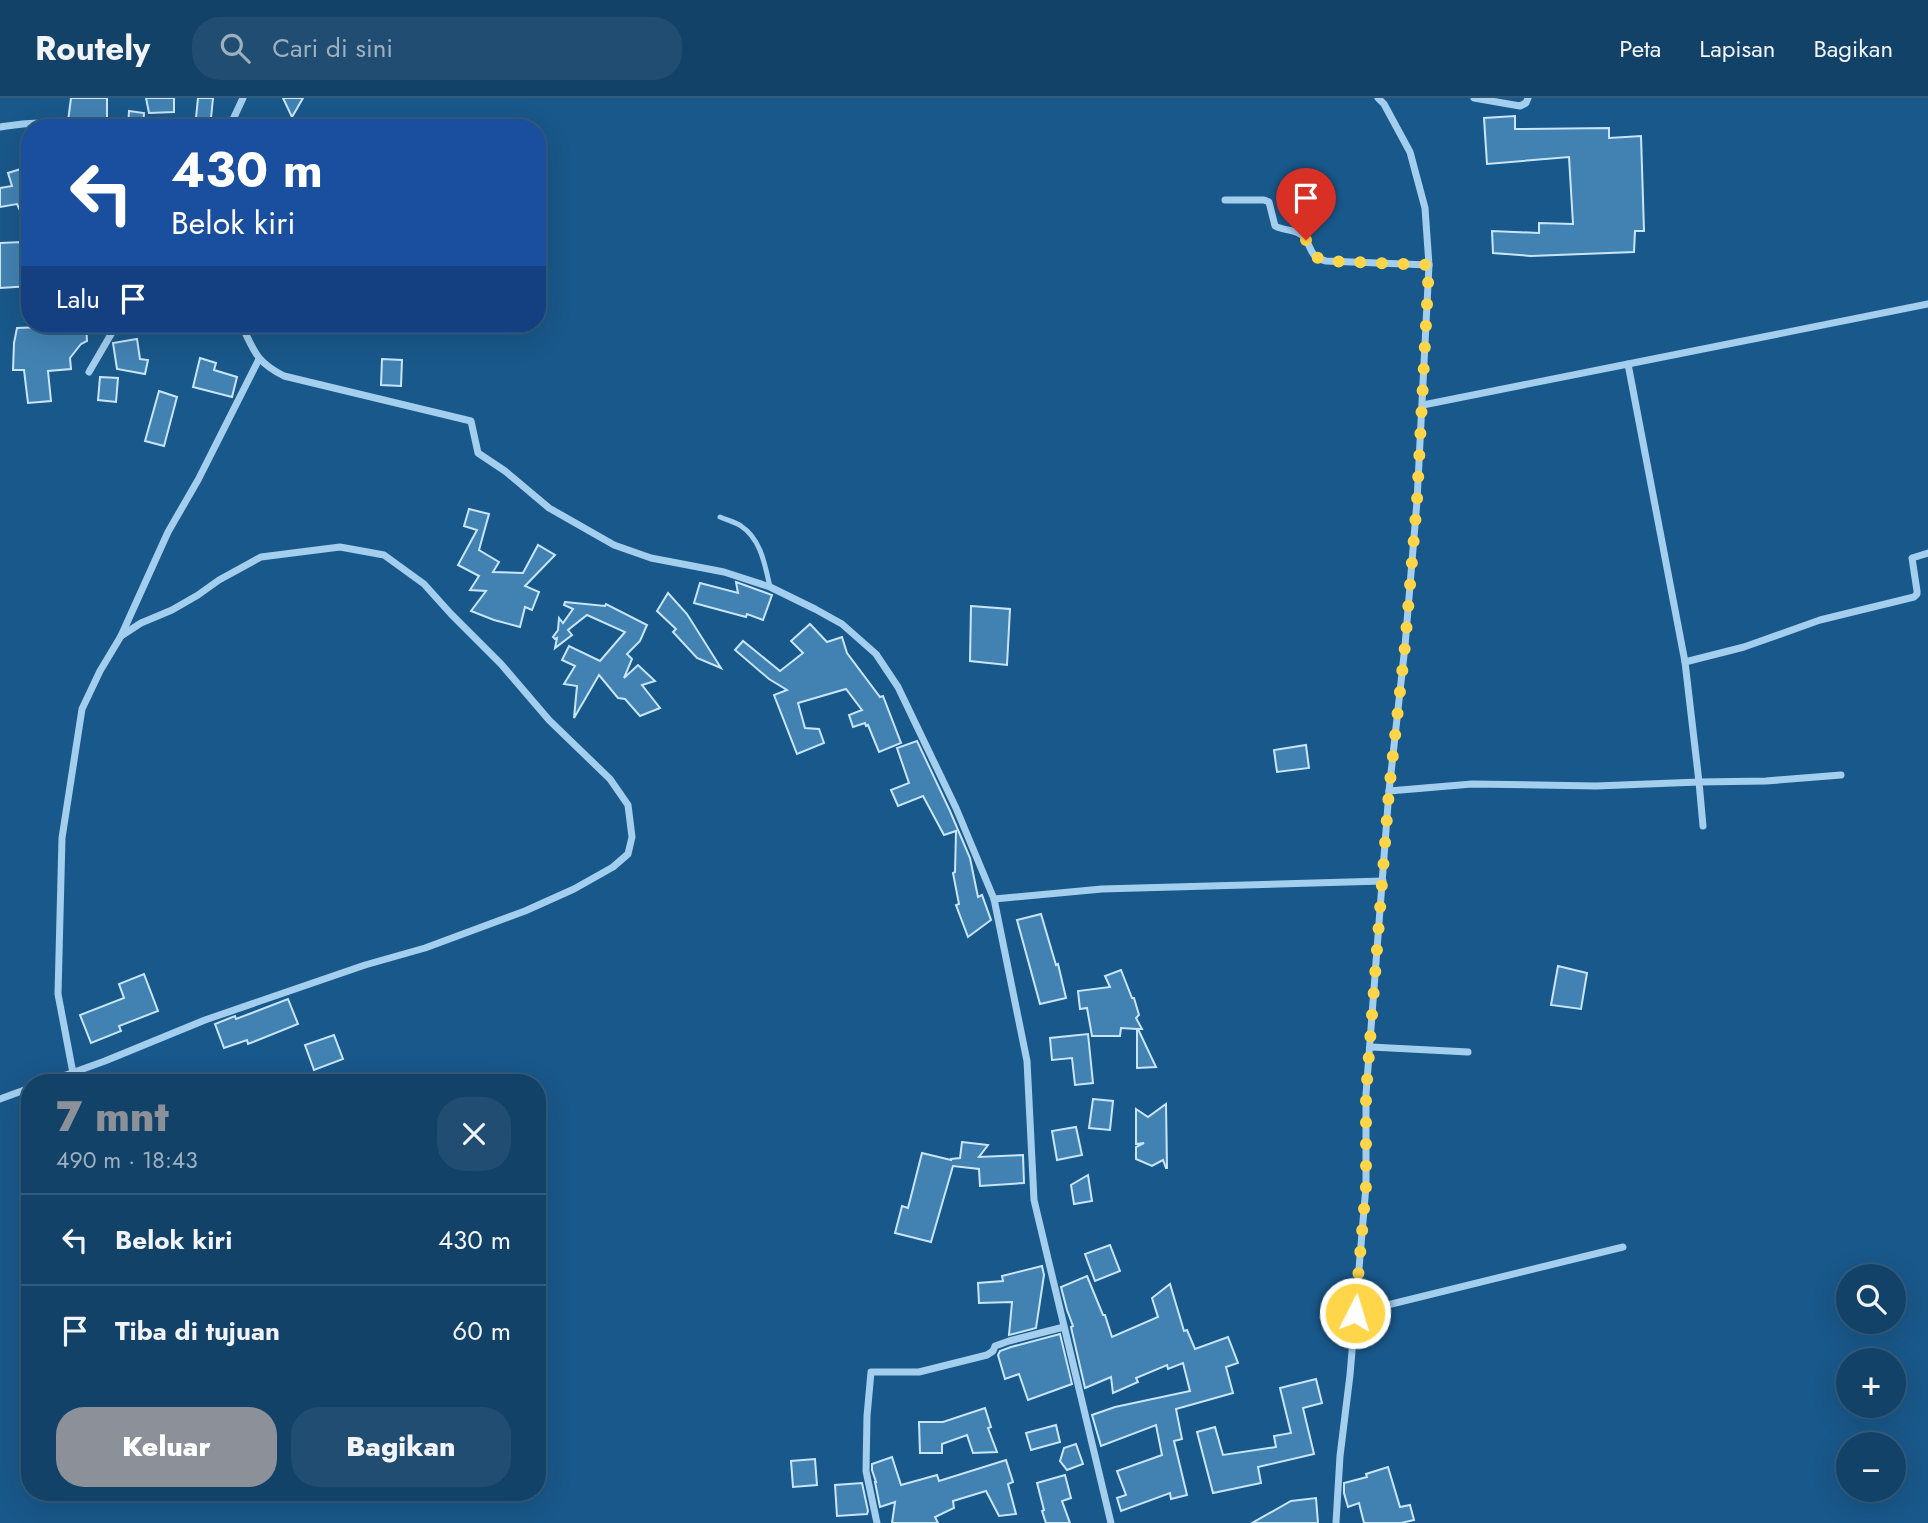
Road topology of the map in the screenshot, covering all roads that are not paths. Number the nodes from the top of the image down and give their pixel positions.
1 (243, 98) edge
2 (1378, 98) edge
3 (1474, 98) edge
4 (1528, 98) edge
5 (233, 119) edge
6 (21, 125) edge
7 (0, 127) edge
8 (1225, 200) dead end
9 (1429, 265) junction
10 (1928, 304) edge
11 (112, 333) edge
12 (246, 333) edge
13 (259, 359) junction
14 (1628, 364) junction
15 (89, 372) dead end
16 (1423, 405) junction
17 (720, 517) dead end
18 (1928, 553) edge
19 (770, 587) junction
20 (121, 636) junction
21 (1685, 662) junction
22 (1841, 775) dead end
23 (1699, 782) junction
24 (1389, 791) junction
25 (1703, 826) dead end
26 (1383, 881) junction
27 (994, 899) junction
28 (1370, 1047) junction
29 (1468, 1052) dead end
30 (73, 1073) junction
31 (70, 1074) edge
32 (21, 1091) edge
33 (0, 1099) edge
34 (1623, 1247) dead end
35 (1355, 1313) junction
36 (1064, 1327) junction
37 (877, 1523) edge
38 (1111, 1523) edge
39 (1336, 1523) edge

1 - 5 street
2 - 9 street
3 - 4 street
6 - 7 street
8 - 9 street
9 - 16 street
10 - 14 street
11 - 15 street
12 - 13 street
13 - 19 street
13 - 20 street
14 - 16 street
14 - 21 street
16 - 24 street
17 - 19 lane
18 - 21 street
19 - 27 street
20 - 30 street
20 - 30 street
21 - 23 street
22 - 23 street
23 - 24 street
23 - 25 street
24 - 26 street
26 - 27 street
26 - 28 street
27 - 36 street
28 - 29 street
28 - 35 street
30 - 31 street
32 - 33 street
34 - 35 street
35 - 39 street
36 - 37 street
36 - 38 street

